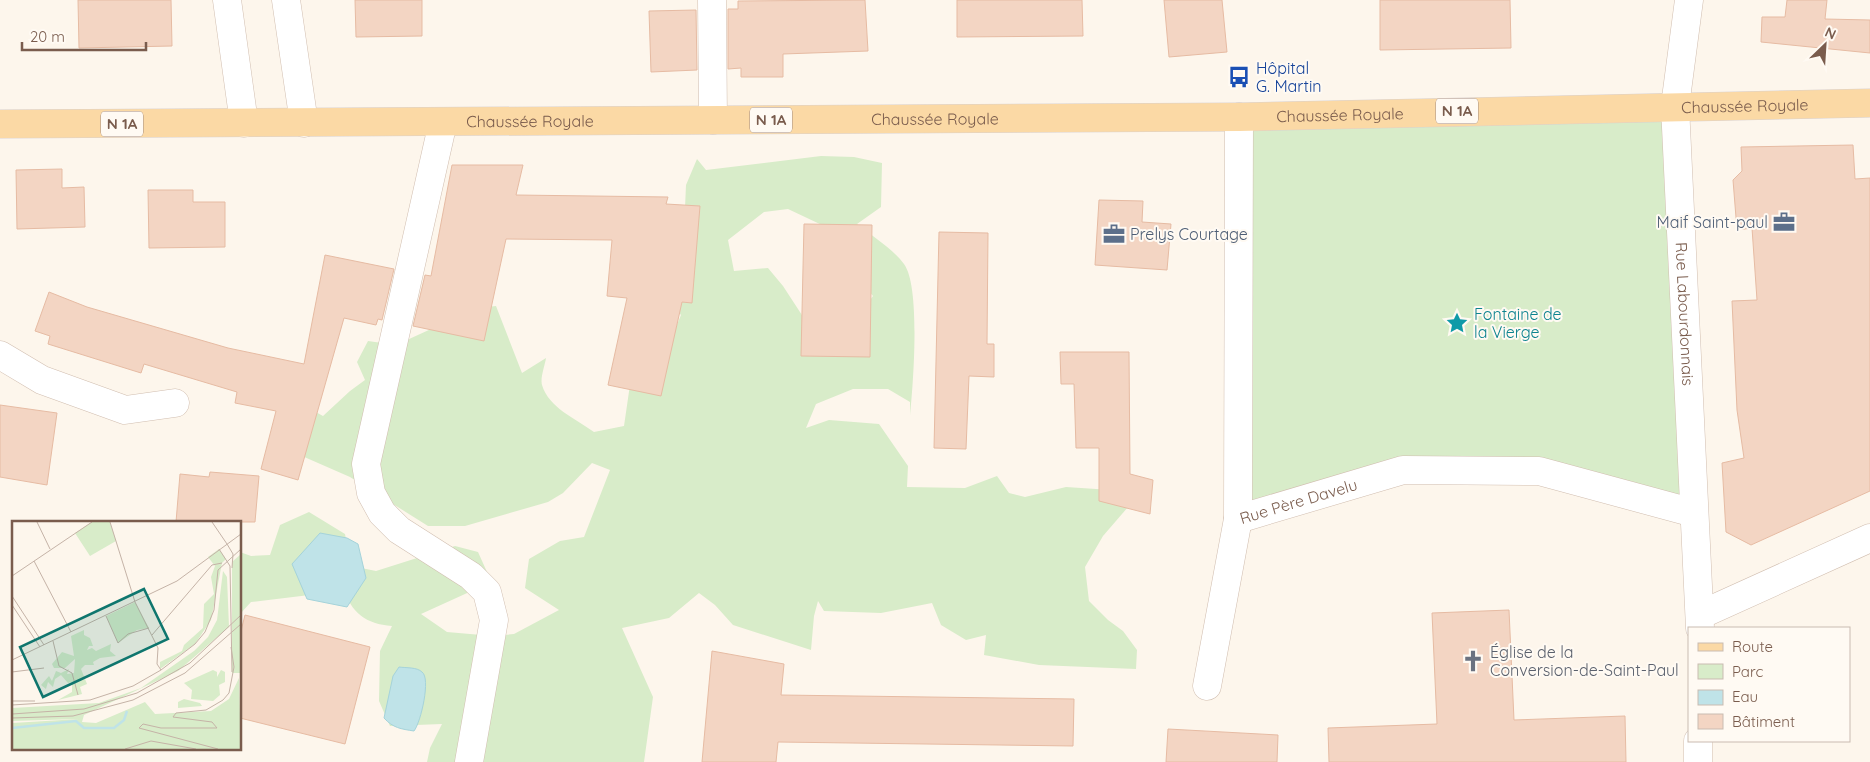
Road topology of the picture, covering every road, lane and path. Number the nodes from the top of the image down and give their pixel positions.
1 (227, 0) edge
2 (286, 0) edge
3 (712, 0) edge
4 (1690, 0) edge
5 (1870, 103) edge
6 (1674, 106) junction
7 (1239, 117) junction
8 (713, 120) junction
9 (304, 122) junction
10 (443, 122) junction
11 (244, 123) junction
12 (0, 124) edge
13 (0, 355) edge
14 (175, 403) dead end
15 (1694, 513) junction
16 (1238, 519) junction
17 (1870, 538) edge
18 (1700, 622) edge
19 (1208, 686) dead end
20 (1698, 742) edge
21 (469, 762) edge
22 (1698, 762) edge

1 - 11 street
2 - 9 street
3 - 8 street
4 - 6 street, Rue Labourdonnais
5 - 6 main road, Chaussée Royale / N 1A
6 - 7 main road, Chaussée Royale / N 1A
6 - 15 street, Rue Labourdonnais
7 - 8 main road, Chaussée Royale / N 1A
7 - 16 street, Rue Père Davelu
8 - 10 main road, Chaussée Royale / N 1A
9 - 10 main road, Chaussée Royale / N 1A
9 - 11 main road, Chaussée Royale / N 1A
10 - 21 street
11 - 12 main road, Chaussée Royale / N 1A
13 - 14 street
15 - 16 street, Rue Père Davelu
15 - 18 street, Rue Labourdonnais
16 - 19 street
17 - 18 street
20 - 22 street

